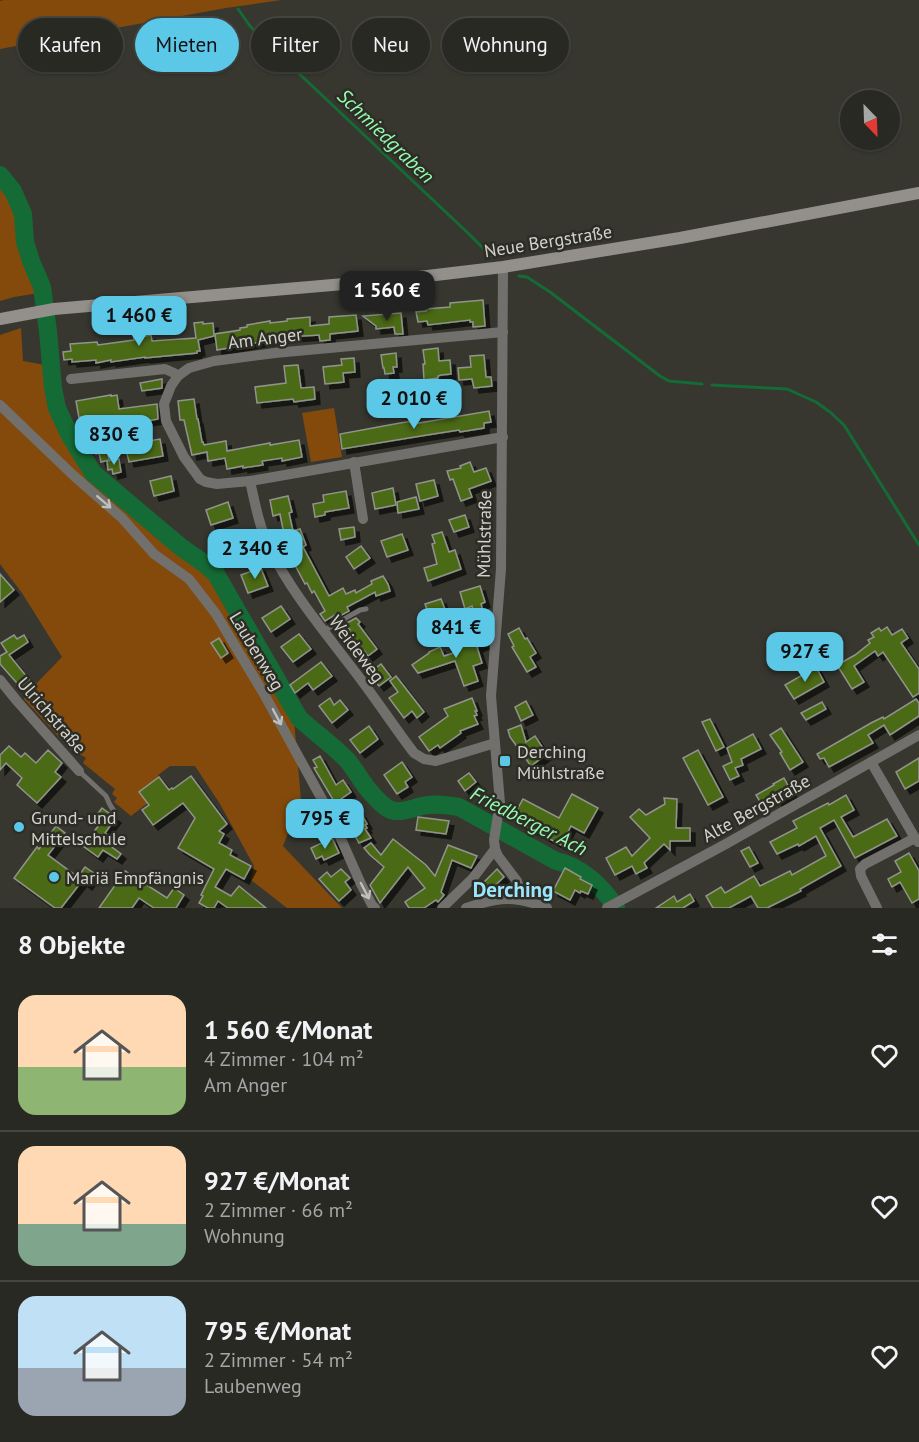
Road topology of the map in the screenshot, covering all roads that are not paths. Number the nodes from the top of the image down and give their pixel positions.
1 (919, 193) edge
2 (503, 267) junction
3 (0, 319) edge
4 (503, 332) junction
5 (178, 376) junction
6 (71, 379) dead end
7 (0, 405) edge
8 (502, 436) junction
9 (354, 462) junction
10 (250, 481) junction
11 (363, 519) dead end
12 (366, 609) dead end
13 (323, 631) junction
14 (0, 680) edge
15 (919, 735) edge
16 (495, 743) junction
17 (871, 762) junction
18 (79, 771) joint
19 (114, 811) dead end
20 (917, 840) edge
21 (495, 849) junction
22 (523, 900) junction
23 (625, 903) edge
24 (375, 908) edge
25 (442, 908) edge
26 (466, 908) edge
27 (547, 908) edge
28 (608, 908) edge
29 (877, 908) edge

1 - 2 main road, Neue Bergstraße
2 - 3 main road, Neue Bergstraße
2 - 4 street, Mühlstraße
4 - 5 street, Am Anger
4 - 8 street, Mühlstraße
5 - 6 street
5 - 10 street
7 -> 24 street, Laubenweg
8 - 9 street
8 - 16 street, Mühlstraße
9 - 10 street
9 - 11 street
10 - 13 street, Weideweg
12 - 13 lane
13 - 16 street, Weideweg
14 - 18 street, Ulrichstraße
15 - 17 street, Alte Bergstraße
16 - 21 street, Mühlstraße
17 - 20 street
17 - 23 street, Alte Bergstraße
18 - 19 lane
20 - 29 street
21 - 22 street
21 - 25 street
22 - 26 street
22 - 27 street
23 - 28 street, Alte Bergstraße

